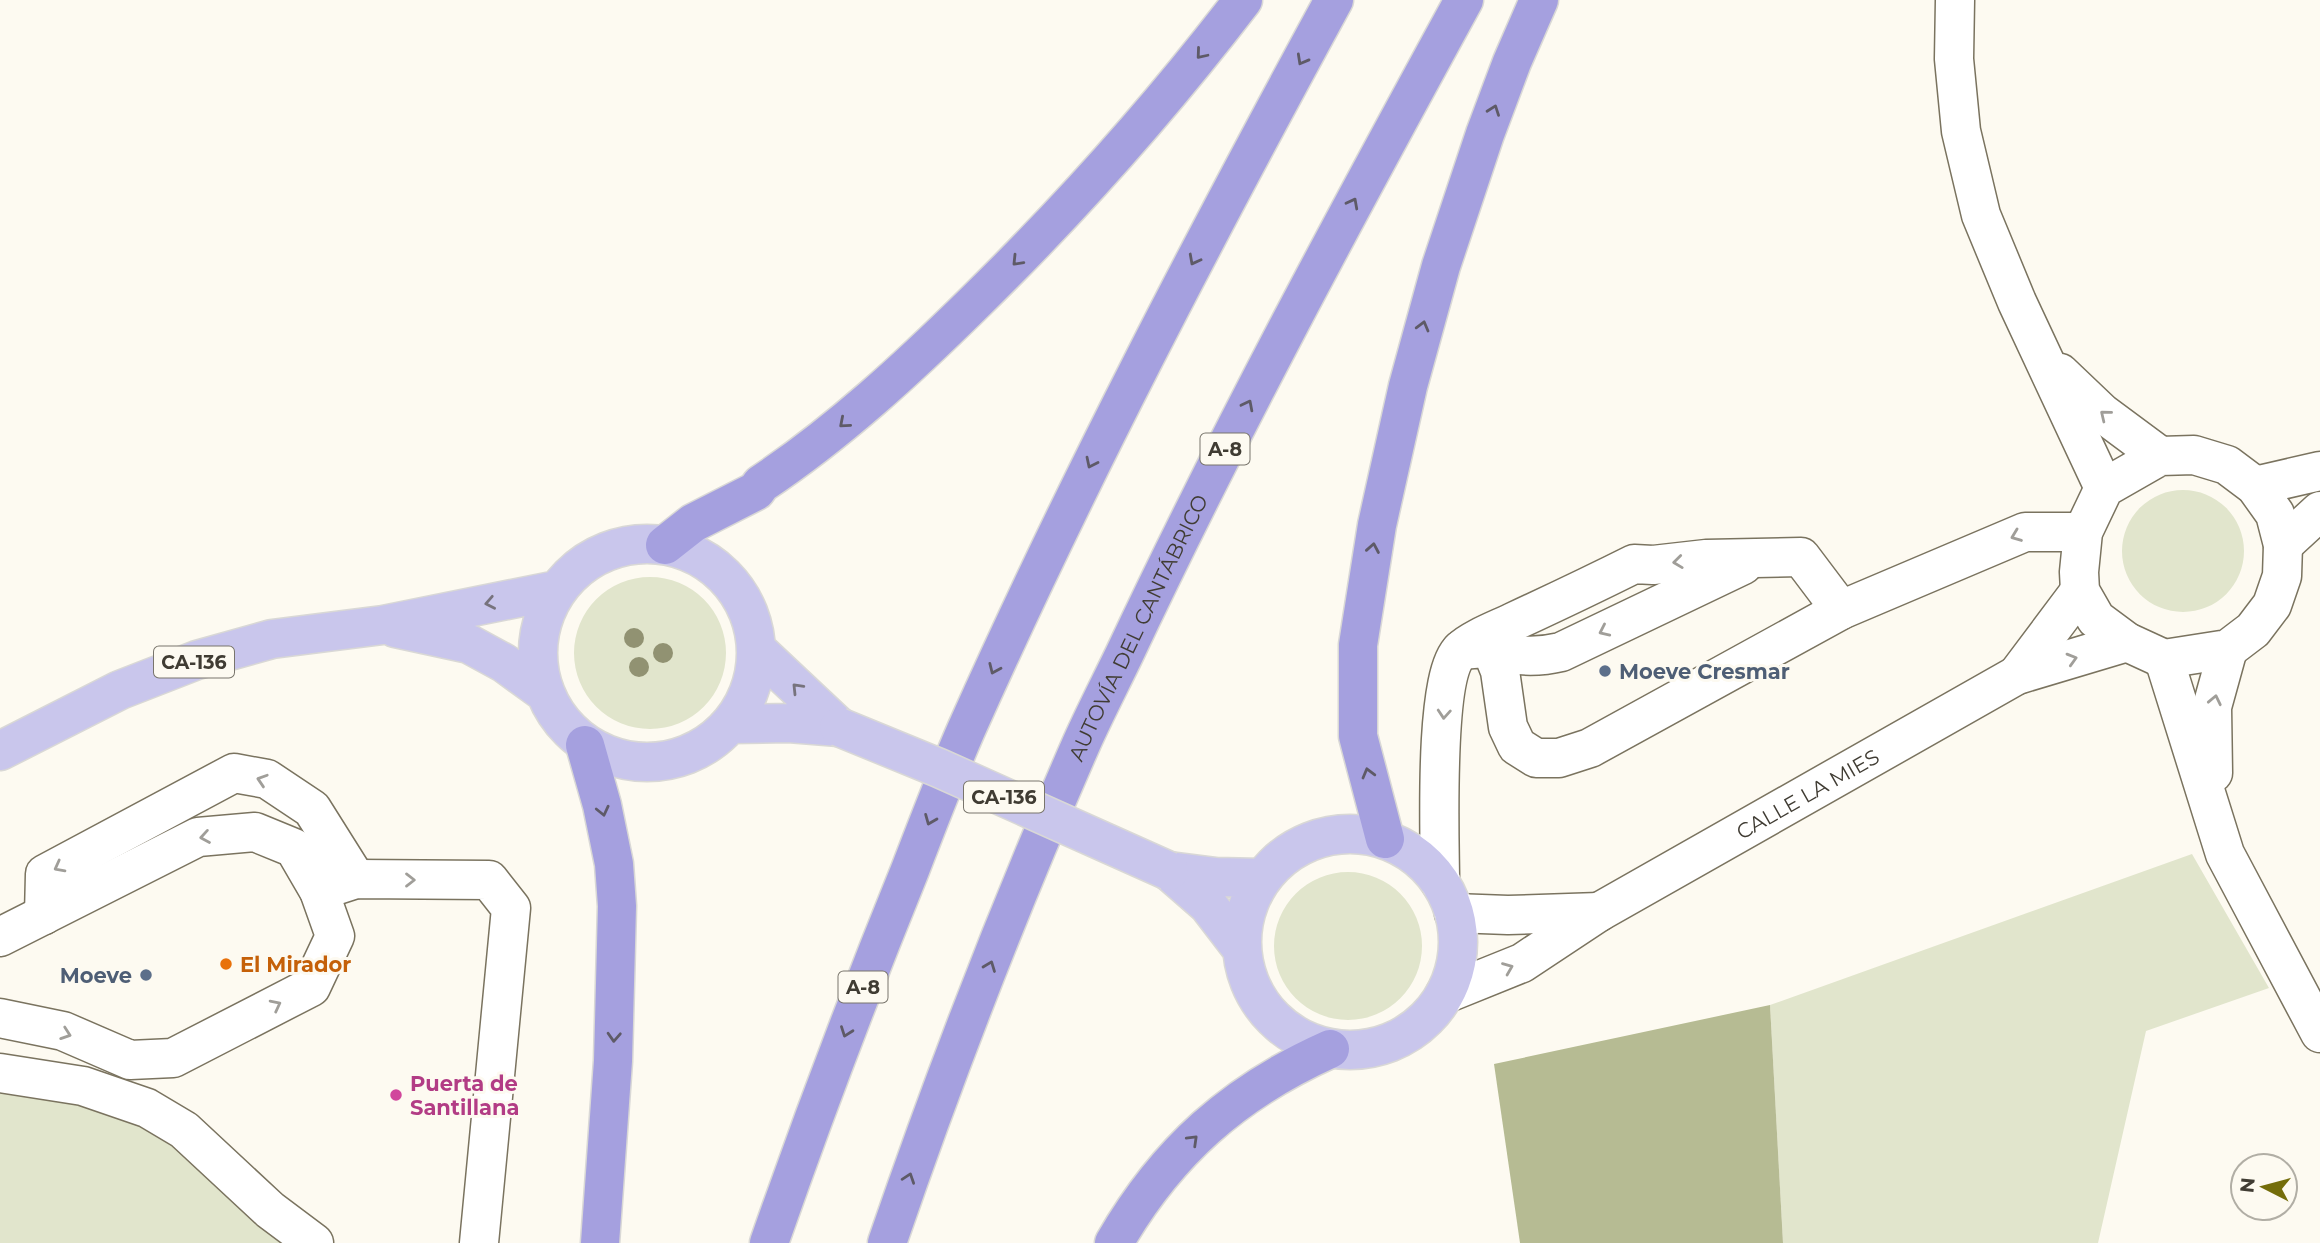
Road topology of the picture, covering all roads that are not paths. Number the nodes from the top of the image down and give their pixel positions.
1 (1243, 0) edge
2 (1334, 0) edge
3 (1464, 0) edge
4 (1539, 0) edge
5 (1955, 0) edge
6 (2044, 356) junction
7 (2160, 456) junction
8 (2320, 471) edge
9 (2255, 486) junction
10 (2104, 488) junction
11 (2320, 511) edge
12 (2083, 532) junction
13 (665, 545) junction
14 (2283, 545) junction
15 (558, 590) junction
16 (2080, 591) junction
17 (1841, 610) junction
18 (383, 625) junction
19 (2127, 642) junction
20 (756, 649) junction
21 (1473, 649) junction
22 (2228, 649) junction
23 (2164, 659) junction
24 (2017, 674) junction
25 (544, 692) junction
26 (731, 724) junction
27 (839, 727) junction
28 (585, 745) junction
29 (0, 751) edge
30 (312, 809) junction
31 (2214, 817) junction
32 (1385, 839) junction
33 (282, 843) junction
34 (1169, 871) junction
35 (1261, 878) junction
36 (356, 879) junction
37 (319, 891) junction
38 (1447, 898) junction
39 (1598, 912) junction
40 (44, 915) junction
41 (0, 937) edge
42 (1241, 948) junction
43 (1445, 994) junction
44 (0, 1018) edge
45 (2320, 1033) edge
46 (1330, 1049) junction
47 (0, 1073) edge
48 (314, 1243) edge
49 (479, 1243) edge
50 (600, 1243) edge
51 (769, 1243) edge
52 (887, 1243) edge
53 (1114, 1243) edge

1 -> 13 highway
2 -> 51 highway, A-8
52 -> 3 highway, AUTOVÍA DEL CANTÁBRICO / A-8
32 -> 4 highway
5 - 6 street
7 -> 6 street
6 - 10 street
7 - 9 street
7 - 10 street
8 - 9 street
9 - 14 street
10 - 12 street
11 - 14 street
12 - 16 street
12 -> 17 street
13 - 15 main road
13 - 20 main road
14 - 22 street
15 -> 18 main road
15 - 25 main road
16 - 19 street
16 - 24 street, CALLE LA MIES
17 -> 21 street
17 - 21 street
18 - 25 main road
18 - 29 main road, CA-136
19 - 23 street
24 -> 19 street, CALLE LA MIES
20 - 26 main road
27 -> 20 main road
21 -> 38 street
22 - 23 street
31 -> 22 street
23 - 31 street
24 - 39 street, CALLE LA MIES
25 - 28 main road
26 - 27 main road
26 - 28 main road
27 - 34 main road, CA-136, bridge
28 -> 50 highway
30 - 33 street
30 - 36 street
30 -> 40 street
31 - 45 street
32 - 35 main road
32 - 38 main road
33 - 37 street
33 -> 40 street
34 - 35 main road
34 - 42 main road
35 - 42 main road
36 - 37 street
36 -> 49 street
44 -> 37 street
38 - 39 street, CALLE LA MIES
38 - 43 main road
43 -> 39 street, CALLE LA MIES
40 - 41 street
42 - 46 main road
43 - 46 main road
53 -> 46 highway
47 - 48 street

